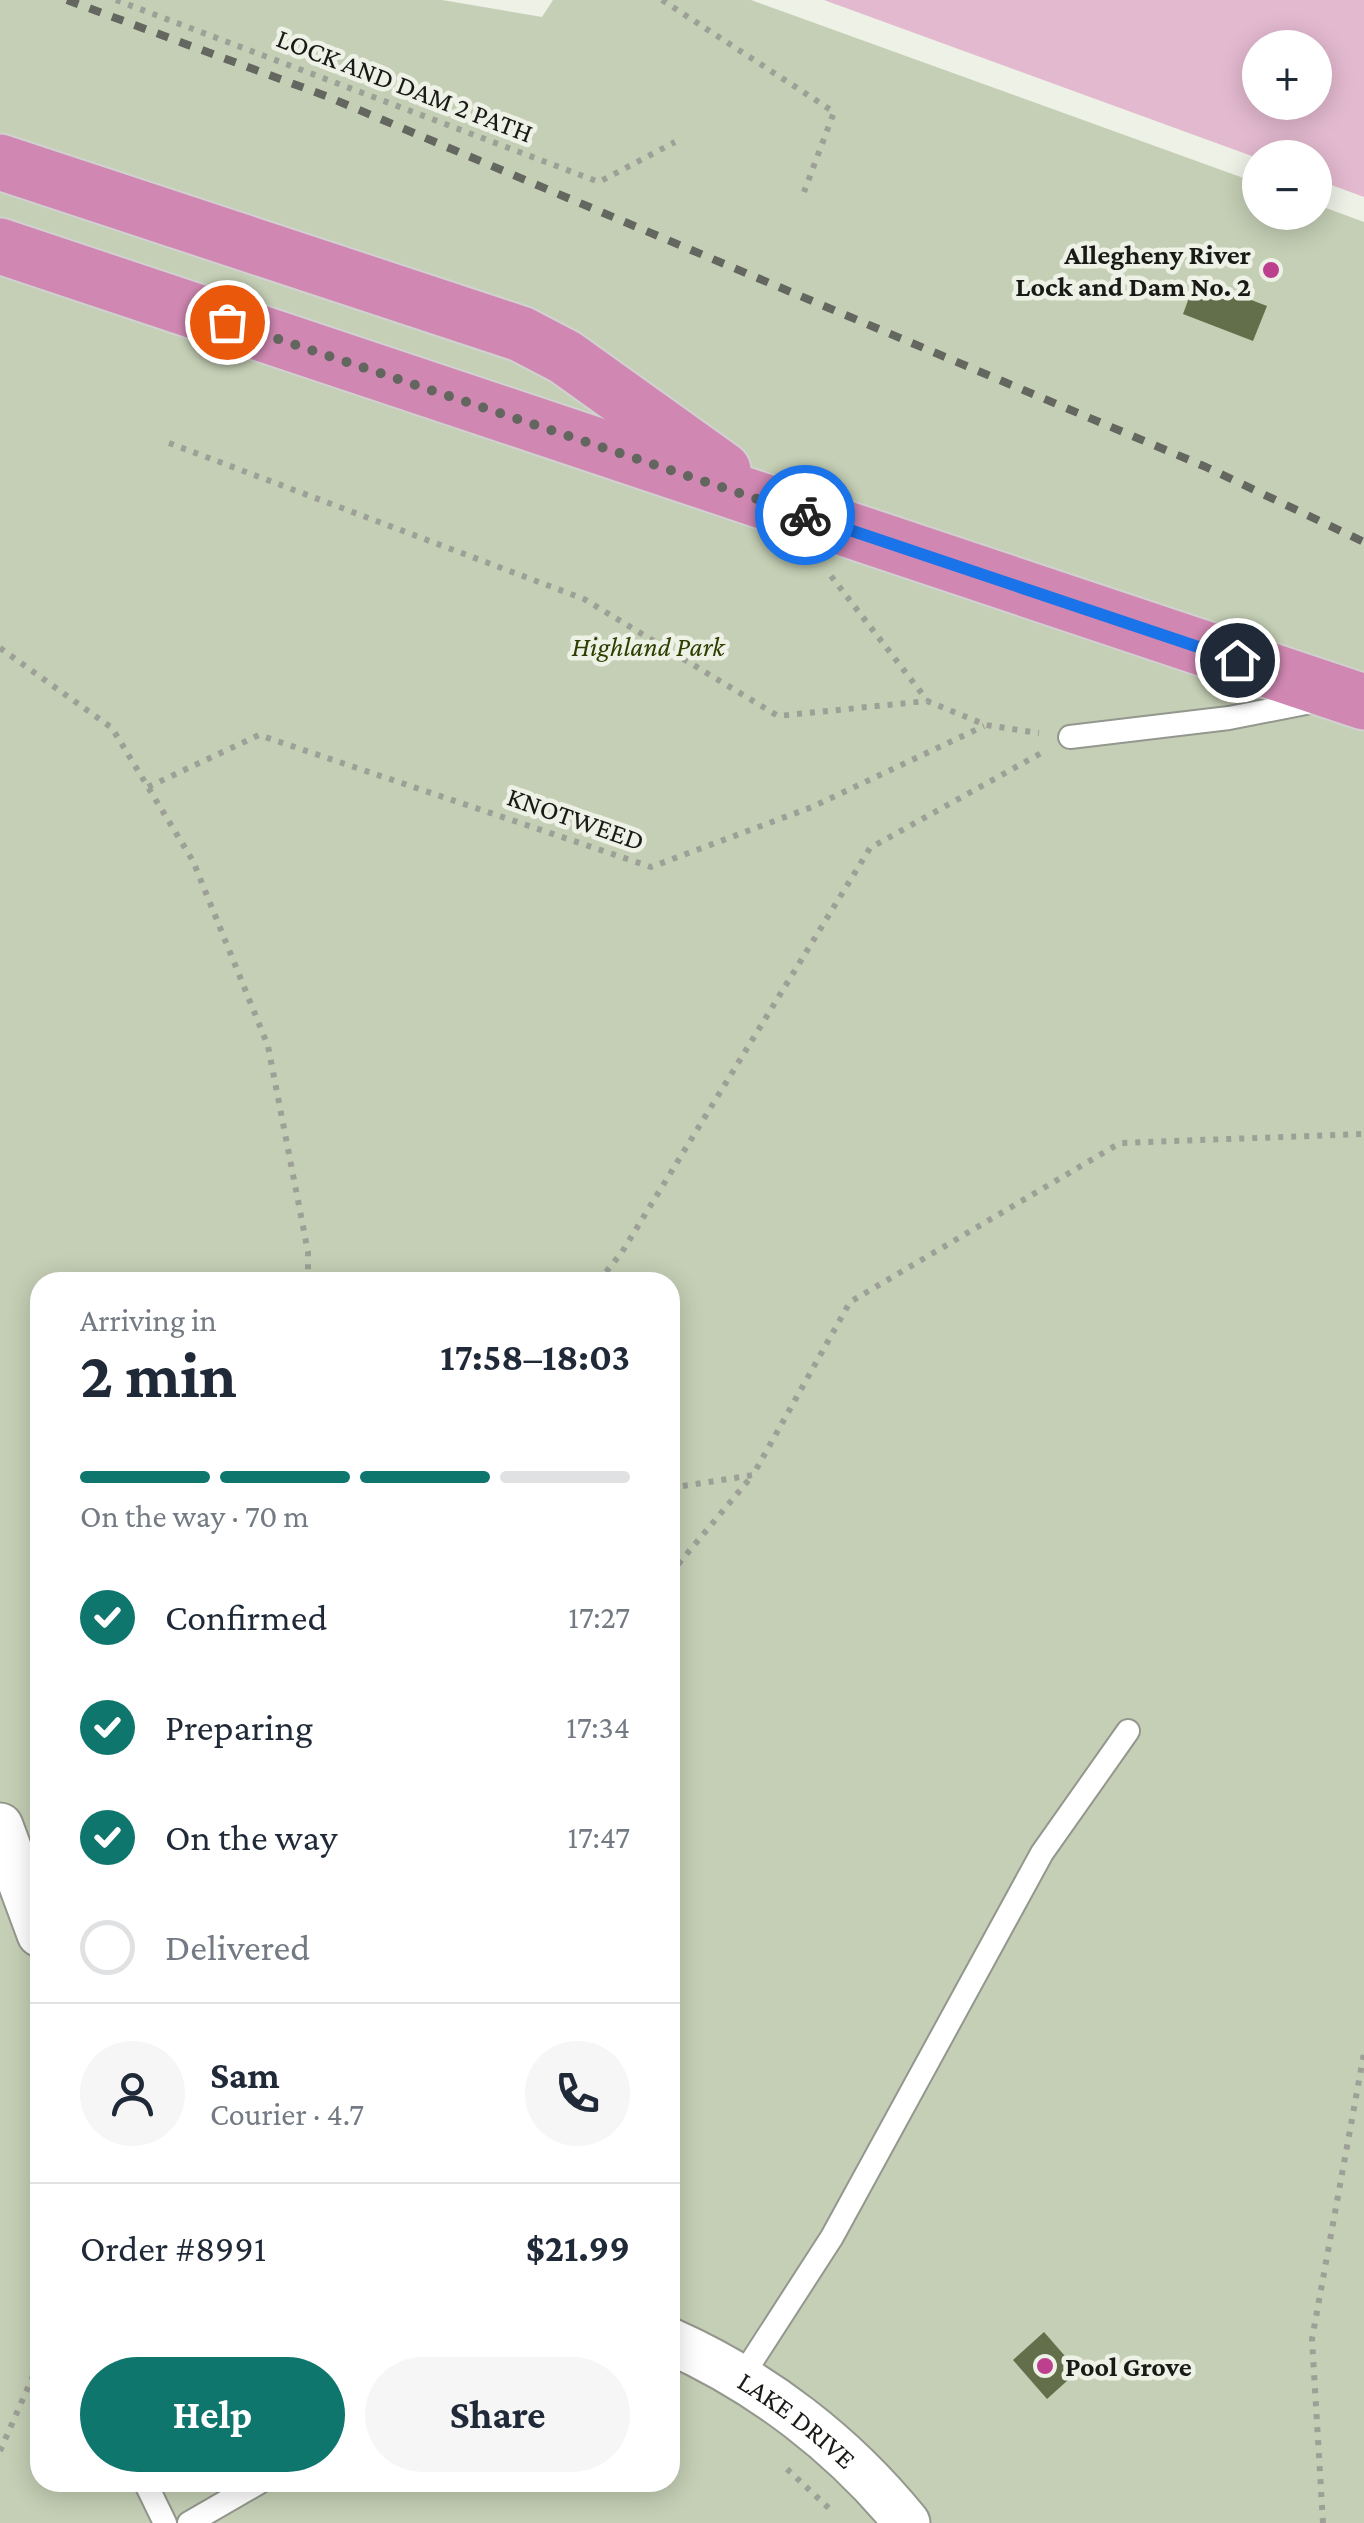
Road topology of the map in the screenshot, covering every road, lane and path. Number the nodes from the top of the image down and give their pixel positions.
1 (116, 0) edge
2 (662, 0) edge
3 (675, 142) dead end
4 (0, 162) edge
5 (804, 192) dead end
6 (0, 246) edge
7 (169, 443) dead end
8 (804, 515) junction
9 (0, 648) edge
10 (1354, 698) edge
11 (927, 701) junction
12 (986, 725) junction
13 (1070, 737) junction
14 (148, 788) junction
15 (1364, 1134) edge
16 (308, 1272) edge
17 (606, 1272) edge
18 (753, 1475) junction
19 (680, 1486) edge
20 (680, 1562) edge
21 (1128, 1731) dead end
22 (0, 1826) edge
23 (30, 1907) edge
24 (1364, 2053) edge
25 (680, 2347) edge
26 (741, 2378) junction
27 (30, 2383) edge
28 (0, 2451) edge
29 (780, 2463) dead end
30 (150, 2492) edge
31 (243, 2492) edge
32 (165, 2523) edge
33 (189, 2523) edge
34 (845, 2523) edge
35 (907, 2523) edge
36 (1323, 2523) edge

1 - 3 path, LOCK AND DAM 2 PATH
2 - 5 path
4 - 8 highway
6 - 8 highway
7 - 11 path
8 - 10 highway
8 - 11 path
9 - 14 path
10 - 13 lane
11 - 12 path
12 - 13 path
12 - 14 path, KNOTWEED
13 - 17 path
14 - 16 path
15 - 18 path
18 - 19 path
18 - 20 path
21 - 26 lane
22 - 23 street
24 - 36 path
25 - 26 street, LAKE DRIVE
26 - 35 street, LAKE DRIVE
27 - 28 path
29 - 34 path
30 - 32 lane
31 - 33 lane

